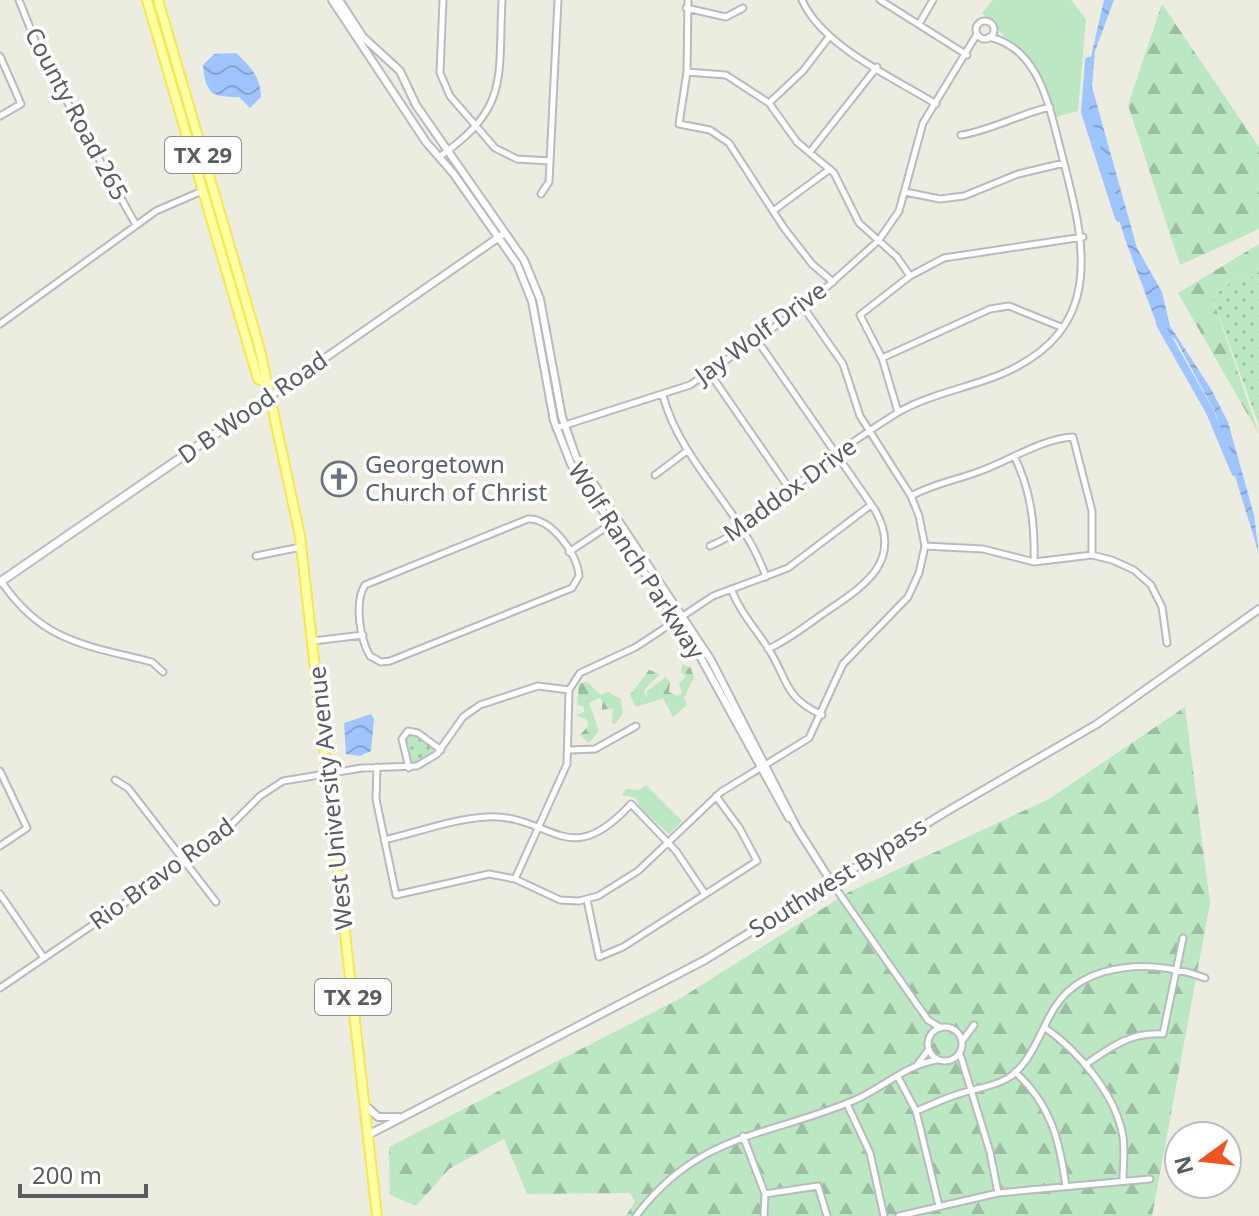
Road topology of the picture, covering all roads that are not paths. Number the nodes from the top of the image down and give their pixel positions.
1 (19, 0) edge
2 (147, 0) edge
3 (158, 0) edge
4 (332, 0) edge
5 (339, 0) edge
6 (443, 0) edge
7 (502, 0) edge
8 (558, 0) edge
9 (688, 0) edge
10 (802, 0) edge
11 (880, 0) edge
12 (933, 0) edge
13 (686, 8) junction
14 (743, 8) dead end
15 (919, 24) junction
16 (993, 30) junction
17 (983, 36) junction
18 (829, 37) junction
19 (999, 39) junction
20 (967, 55) junction
21 (0, 56) edge
22 (877, 67) junction
23 (687, 72) junction
24 (769, 103) junction
25 (936, 104) junction
26 (1050, 107) junction
27 (0, 116) edge
28 (477, 126) junction
29 (187, 131) junction
30 (961, 135) dead end
31 (448, 152) junction
32 (810, 152) junction
33 (439, 157) junction
34 (205, 159) junction
35 (550, 161) junction
36 (1064, 163) junction
37 (830, 169) junction
38 (202, 191) junction
39 (905, 192) junction
40 (541, 194) dead end
41 (773, 211) junction
42 (222, 220) junction
43 (136, 225) junction
44 (502, 235) junction
45 (1083, 237) junction
46 (879, 240) junction
47 (910, 276) junction
48 (833, 282) junction
49 (804, 308) junction
50 (0, 324) edge
51 (1061, 327) junction
52 (757, 340) junction
53 (882, 358) junction
54 (709, 372) junction
55 (265, 382) junction
56 (663, 396) junction
57 (269, 397) junction
58 (898, 412) junction
59 (560, 426) junction
60 (870, 434) junction
61 (687, 451) junction
62 (837, 456) junction
63 (1014, 456) junction
64 (655, 475) dead end
65 (791, 491) junction
66 (911, 496) junction
67 (871, 505) junction
68 (614, 522) junction
69 (742, 527) junction
70 (710, 546) dead end
71 (925, 546) junction
72 (302, 547) junction
73 (569, 552) junction
74 (1092, 555) junction
75 (256, 556) dead end
76 (1034, 562) junction
77 (766, 577) junction
78 (1, 582) edge
79 (731, 589) junction
80 (1259, 609) edge
81 (680, 617) junction
82 (363, 635) junction
83 (313, 641) junction
84 (1167, 643) dead end
85 (768, 649) junction
86 (163, 672) dead end
87 (569, 690) junction
88 (822, 715) junction
89 (636, 726) dead end
90 (441, 750) junction
91 (570, 750) junction
92 (377, 767) junction
93 (409, 768) junction
94 (762, 768) junction
95 (0, 771) edge
96 (328, 773) junction
97 (115, 780) dead end
98 (716, 796) junction
99 (537, 829) junction
100 (384, 840) junction
101 (667, 842) junction
102 (0, 846) edge
103 (187, 861) junction
104 (515, 879) junction
105 (832, 883) junction
106 (0, 894) edge
107 (705, 894) junction
108 (587, 900) junction
109 (216, 902) dead end
110 (1183, 938) dead end
111 (44, 958) junction
112 (1178, 969) junction
113 (1205, 978) dead end
114 (0, 988) edge
115 (928, 1020) junction
116 (1044, 1027) junction
117 (941, 1028) junction
118 (956, 1030) junction
119 (930, 1036) junction
120 (963, 1041) junction
121 (929, 1049) junction
122 (960, 1054) junction
123 (937, 1060) junction
124 (948, 1062) junction
125 (1085, 1065) junction
126 (916, 1066) junction
127 (962, 1069) junction
128 (1015, 1072) junction
129 (898, 1077) junction
130 (971, 1091) junction
131 (364, 1102) junction
132 (847, 1103) junction
133 (916, 1111) junction
134 (398, 1117) junction
135 (368, 1135) junction
136 (743, 1136) junction
137 (1150, 1179) dead end
138 (1123, 1181) junction
139 (1066, 1187) junction
140 (998, 1193) junction
141 (765, 1194) junction
142 (939, 1206) junction
143 (377, 1216) edge
144 (636, 1216) edge
145 (764, 1216) edge
146 (827, 1216) edge
147 (884, 1216) edge
148 (899, 1216) edge

1 - 43 street, County Road 265
2 - 29 main road, West University Avenue / TX 29
3 - 34 main road, West University Avenue / TX 29
4 - 33 street, Wolf Ranch Parkway
5 - 31 street, Wolf Ranch Parkway
6 - 28 street
7 - 28 street
8 - 35 street
9 - 13 street
10 - 18 street
11 - 15 street
12 - 15 street
13 - 14 street
13 - 23 street
15 - 20 street
16 - 17 street
16 - 17 street
16 - 19 street
17 - 19 street
17 - 20 street, Jay Wolf Drive
18 - 22 street
18 - 24 street
19 - 26 street, Maddox Drive
20 - 25 street, Jay Wolf Drive
21 - 27 street
22 - 25 street
22 - 32 street
23 - 24 street
23 - 41 street
24 - 32 street
25 - 39 street, Jay Wolf Drive
26 - 30 street
26 - 36 street, Maddox Drive
28 - 31 street
28 - 35 street
29 - 34 main road
29 - 38 main road, West University Avenue / TX 29
31 - 33 street
31 - 44 street, Wolf Ranch Parkway
32 - 37 street
33 - 44 street, Wolf Ranch Parkway
34 - 42 main road, West University Avenue / TX 29
35 - 40 street
36 - 39 street
36 - 45 street, Maddox Drive
37 - 41 street
37 - 46 street
38 - 42 main road
38 - 43 street
38 - 55 main road, West University Avenue / TX 29
39 - 46 street, Jay Wolf Drive
41 - 48 street
42 - 55 main road, West University Avenue / TX 29
43 - 50 street
44 - 57 street, D B Wood Road
44 - 59 street, Wolf Ranch Parkway
45 - 47 street
45 - 51 street, Maddox Drive
46 - 47 street
46 - 48 street, Jay Wolf Drive
47 - 53 street
48 - 49 street, Jay Wolf Drive
49 - 52 street, Jay Wolf Drive
49 - 60 street
51 - 53 street
51 - 58 street, Maddox Drive
52 - 54 street, Jay Wolf Drive
52 - 62 street
53 - 58 street
54 - 56 street, Jay Wolf Drive
54 - 65 street
55 - 57 main road, West University Avenue / TX 29
56 - 59 street, Jay Wolf Drive
56 - 61 street
57 - 72 main road, West University Avenue / TX 29
57 - 78 main road, D B Wood Road
58 - 60 street, Maddox Drive
59 - 68 street, Wolf Ranch Parkway
60 - 62 street, Maddox Drive
60 - 66 street
61 - 64 street
61 - 69 street
62 - 65 street, Maddox Drive
62 - 67 street
63 - 66 street
63 - 74 street
63 - 76 street
65 - 69 street, Maddox Drive
66 - 71 street
67 - 77 street
67 - 85 street
68 - 73 street
68 - 81 street, Wolf Ranch Parkway
69 - 70 street, Maddox Drive
69 - 77 street
71 - 76 street
71 - 88 street
72 - 75 street
72 - 83 main road, West University Avenue / TX 29
73 - 82 street
73 - 82 street
74 - 76 street
74 - 84 street
77 - 79 street
78 - 86 street
79 - 81 street
79 - 85 street
80 - 105 street, Southwest Bypass
81 - 87 street
81 - 94 street, Wolf Ranch Parkway
82 - 83 street
83 - 96 main road, West University Avenue / TX 29
85 - 88 street
87 - 90 street
87 - 91 street
88 - 94 street
89 - 91 street
90 - 93 street
90 - 93 street
91 - 99 street
92 - 93 street, Rio Bravo Road
92 - 96 street, Rio Bravo Road
92 - 100 street
94 - 98 street
94 - 105 street, Wolf Ranch Parkway
95 - 102 street
96 - 103 street, Rio Bravo Road
96 - 131 main road, West University Avenue / TX 29
97 - 103 street
98 - 101 street
98 - 107 street
99 - 100 street
99 - 101 street
99 - 104 street
100 - 104 street
101 - 107 street
101 - 108 street
103 - 109 street
103 - 111 street, Rio Bravo Road
104 - 108 street
105 - 115 street, Wolf Ranch Parkway
105 - 134 street, Southwest Bypass
106 - 111 street
107 - 108 street
110 - 112 street
111 - 114 street, Rio Bravo Road
112 - 113 street
112 - 116 street
112 - 125 street
115 - 117 street, Wolf Ranch Parkway
115 - 119 street, Wolf Ranch Parkway
116 - 125 street
116 - 128 street
117 - 118 street
117 - 119 street
118 - 120 street
118 - 120 street
119 - 121 street
120 - 122 street
121 - 123 street
121 - 126 street
122 - 124 street
122 - 127 street
123 - 124 street
123 - 126 street
124 - 127 street
125 - 138 street
126 - 129 street
127 - 130 street
128 - 130 street
128 - 139 street
129 - 132 street
129 - 133 street
130 - 133 street
130 - 140 street
131 - 134 street
131 - 135 main road, West University Avenue / TX 29
132 - 136 street
132 - 147 street
133 - 142 street
134 - 135 street, Southwest Bypass
135 - 143 main road, West University Avenue / TX 29
136 - 141 street
136 - 144 street
137 - 138 street
138 - 139 street
139 - 140 street
140 - 142 street
141 - 145 street
141 - 146 street
142 - 148 street

